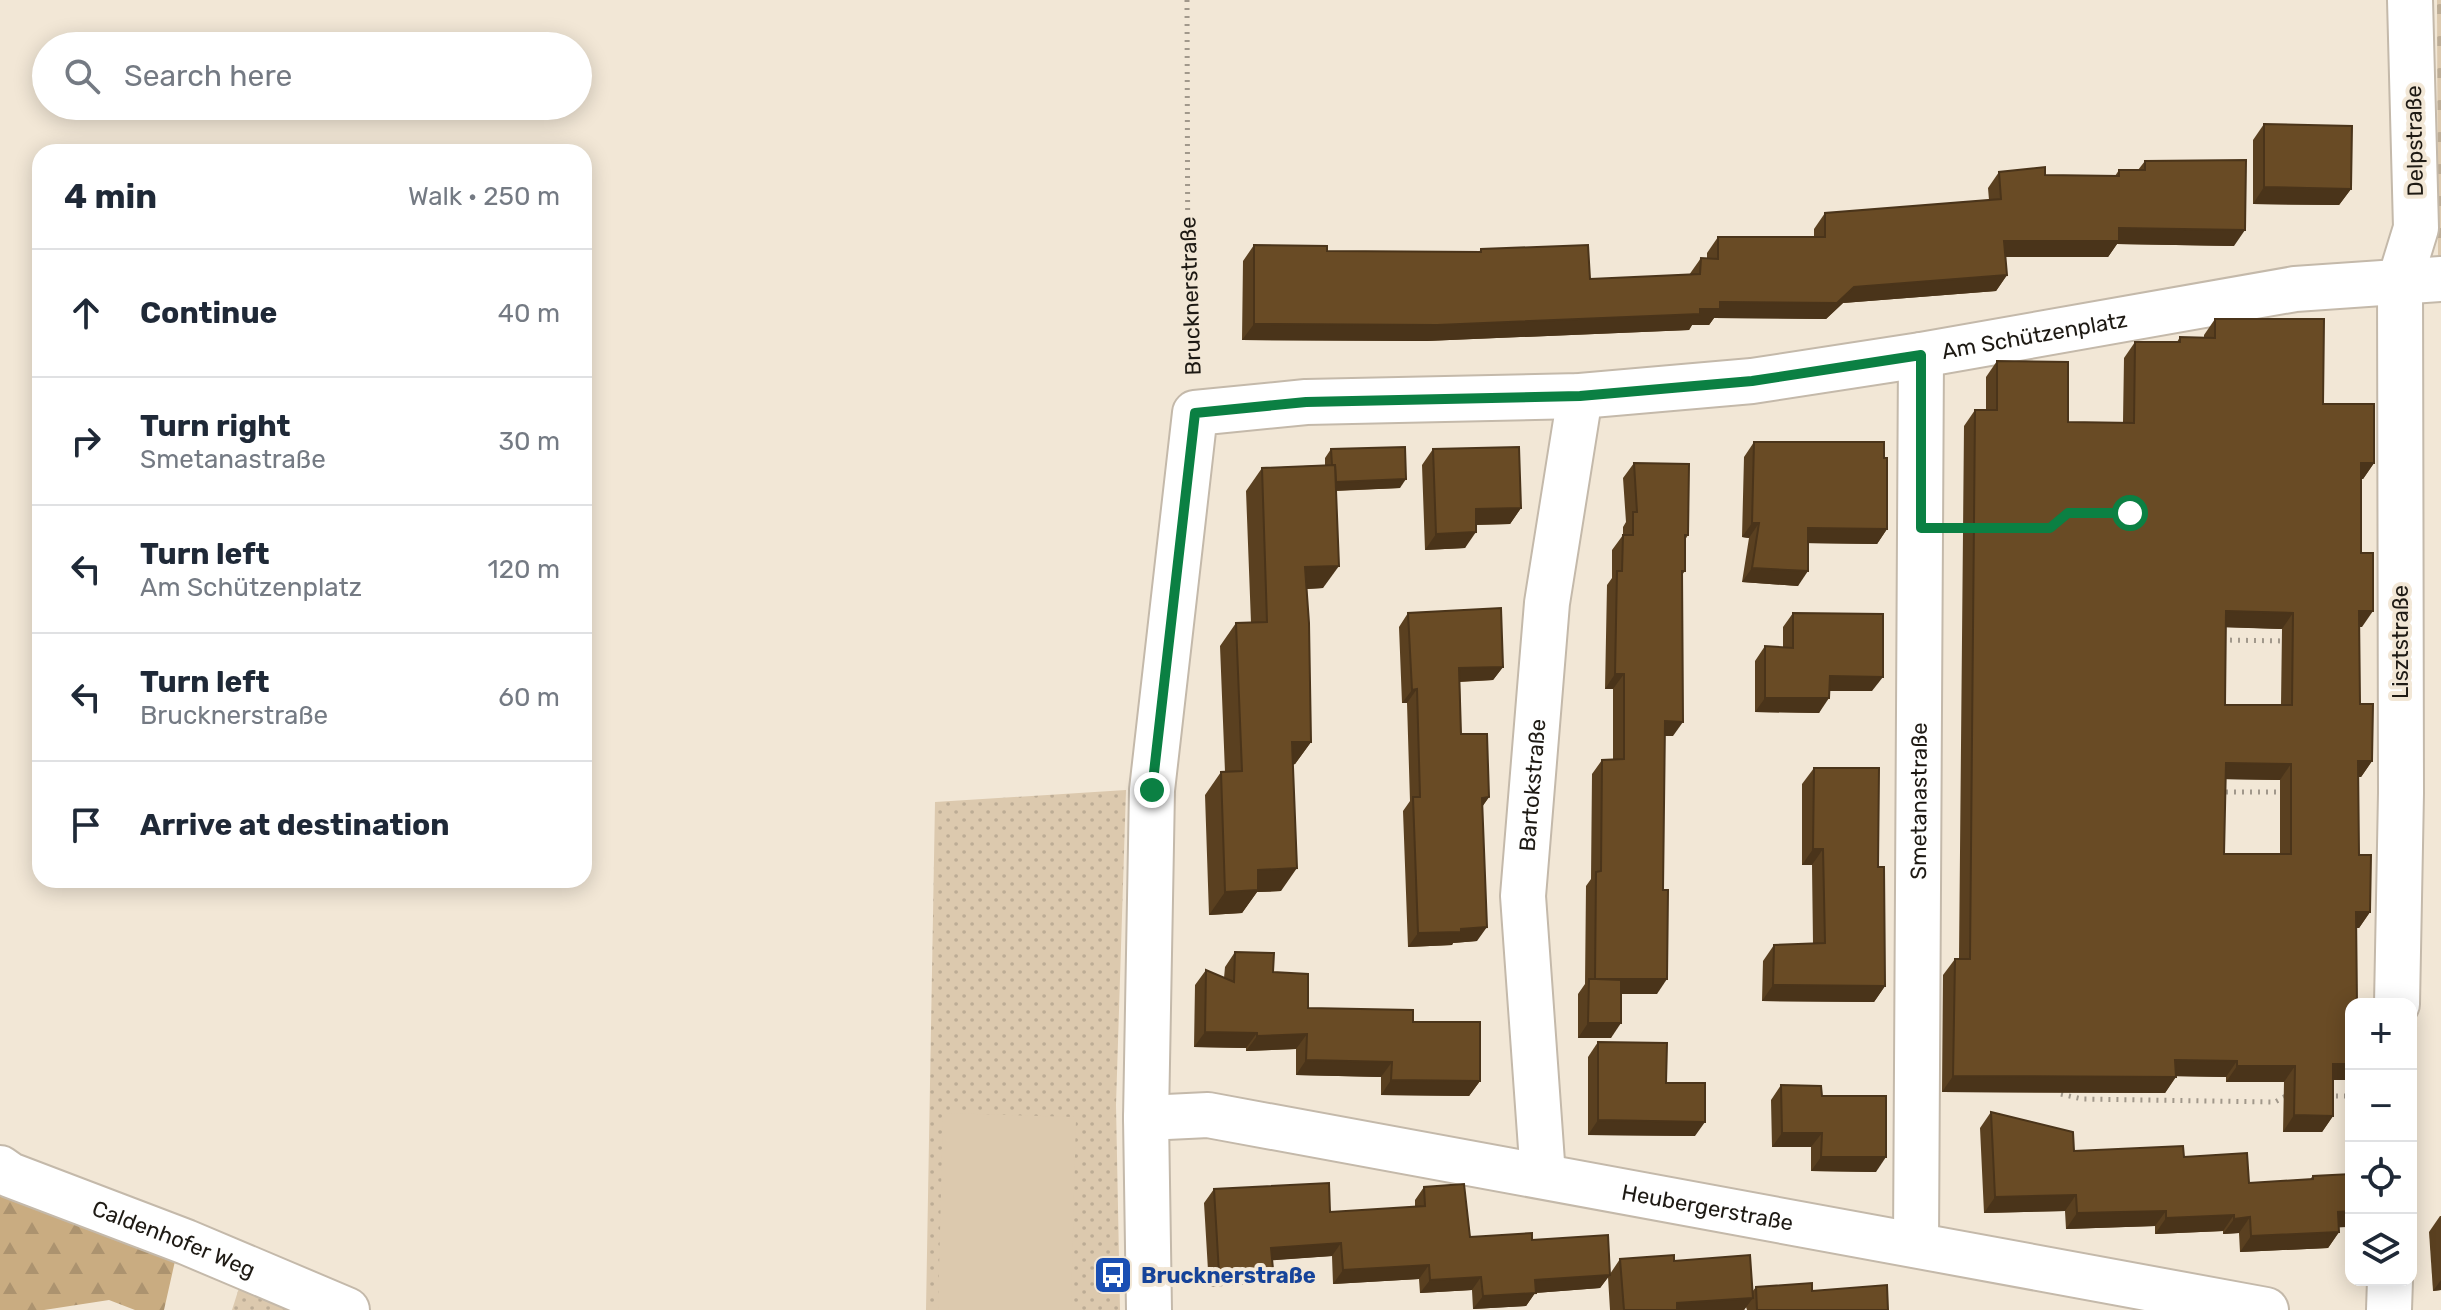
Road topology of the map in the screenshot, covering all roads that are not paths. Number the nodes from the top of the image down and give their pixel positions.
1 (2410, 0) edge
2 (2421, 279) edge
3 (1921, 355) junction
4 (1580, 396) junction
5 (2397, 998) edge
6 (1146, 1118) junction
7 (0, 1168) edge
8 (1543, 1176) junction
9 (1916, 1245) junction
10 (2390, 1286) edge
11 (347, 1310) edge
12 (1149, 1310) edge
13 (2266, 1310) edge
14 (2389, 1310) edge

1 - 2 street, Delpstraße
2 - 3 street, Am Schützenplatz
2 - 5 street, Lisztstraße
3 - 4 street, Am Schützenplatz
3 - 9 street, Smetanastraße
4 - 6 street, Am Schützenplatz
4 - 8 street, Bartokstraße
6 - 8 street, Heubergerstraße
6 - 12 street
7 - 11 street, Caldenhofer Weg
8 - 9 street, Heubergerstraße
9 - 13 street, Heubergerstraße
10 - 14 street

